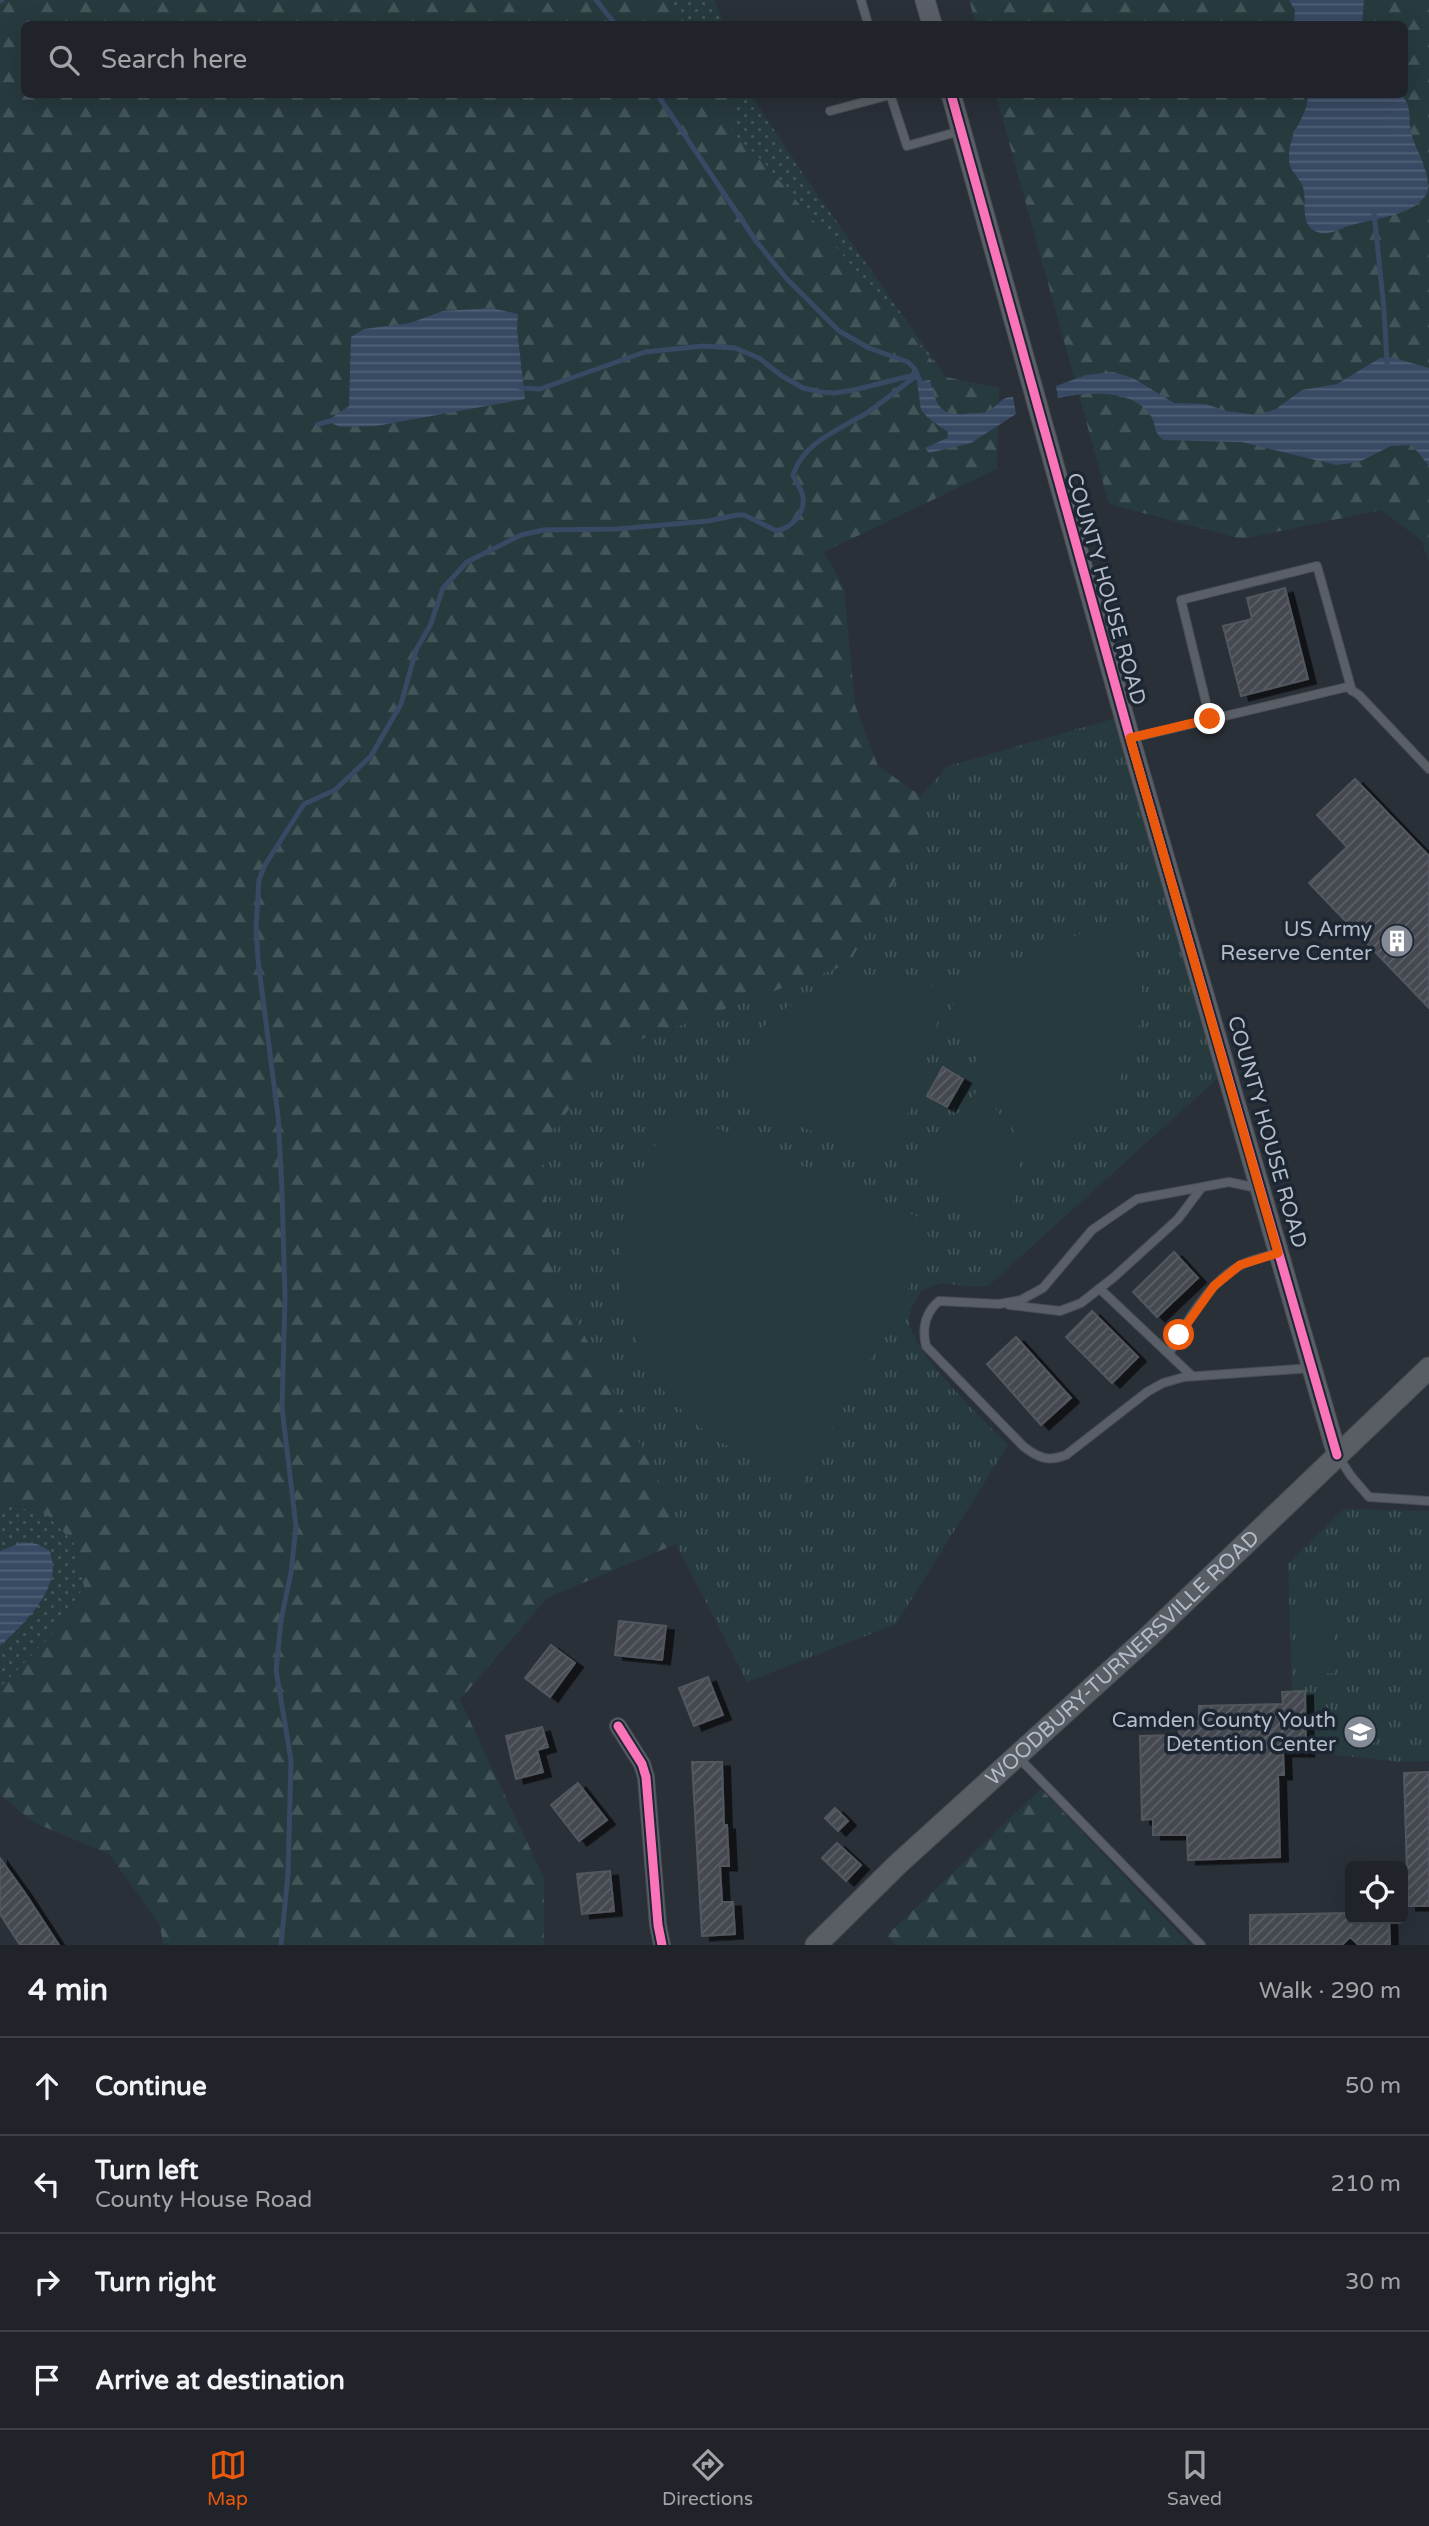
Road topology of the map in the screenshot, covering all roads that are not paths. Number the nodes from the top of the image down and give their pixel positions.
1 (861, 0) edge
2 (925, 0) edge
3 (867, 21) edge
4 (931, 21) edge
5 (879, 98) edge
6 (891, 98) edge
7 (952, 98) edge
8 (830, 111) dead end
9 (961, 130) junction
10 (1352, 691) junction
11 (1210, 719) junction
12 (1130, 738) junction
13 (1429, 769) edge
14 (1202, 1187) junction
15 (1259, 1188) junction
16 (1278, 1253) junction
17 (1100, 1289) junction
18 (996, 1304) junction
19 (1169, 1354) junction
20 (1312, 1368) junction
21 (1429, 1368) edge
22 (1192, 1376) junction
23 (1337, 1455) junction
24 (1429, 1501) edge
25 (618, 1726) dead end
26 (1018, 1757) junction
27 (819, 1942) edge
28 (662, 1945) edge
29 (1201, 1945) edge

1 - 3 lane
2 - 4 street
5 - 8 lane
6 - 9 lane
7 - 9 street, COUNTY HOUSE ROAD
9 - 12 street, COUNTY HOUSE ROAD
10 - 11 lane
10 - 11 lane
10 - 13 lane
11 - 12 lane
12 - 15 street, COUNTY HOUSE ROAD
14 - 15 lane
14 - 17 lane
14 - 18 lane
15 - 16 street, COUNTY HOUSE ROAD
16 - 19 lane
16 - 20 street, COUNTY HOUSE ROAD
17 - 18 lane
17 - 19 lane
18 - 22 lane
19 - 22 lane
20 - 22 lane
20 - 23 street, COUNTY HOUSE ROAD
21 - 23 main road, WOODBURY-TURNERSVILLE ROAD
23 - 24 lane
23 - 26 main road, WOODBURY-TURNERSVILLE ROAD
25 - 28 street
26 - 27 main road, WOODBURY-TURNERSVILLE ROAD
26 - 29 lane

